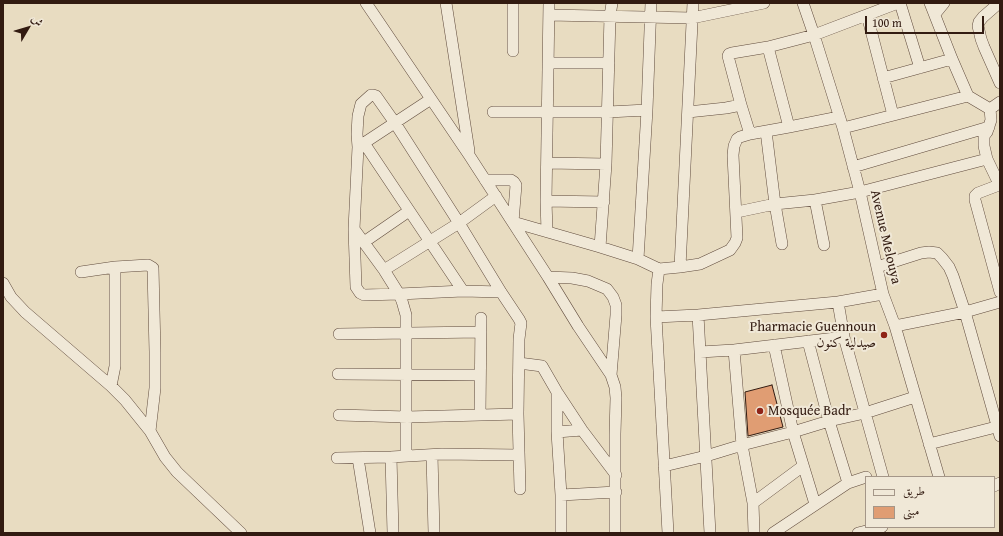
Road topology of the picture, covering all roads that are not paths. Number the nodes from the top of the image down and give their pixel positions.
1 (366, 3) edge
2 (446, 3) edge
3 (513, 3) edge
4 (549, 3) edge
5 (612, 3) edge
6 (651, 3) edge
7 (693, 3) edge
8 (764, 3) edge
9 (803, 3) edge
10 (899, 3) edge
11 (930, 3) edge
12 (944, 3) edge
13 (999, 3) edge
14 (935, 14) junction
15 (549, 15) junction
16 (867, 15) junction
17 (610, 16) junction
18 (651, 18) junction
19 (692, 18) junction
20 (814, 35) junction
21 (768, 47) junction
22 (513, 51) dead end
23 (952, 59) junction
24 (548, 63) junction
25 (609, 63) junction
26 (920, 68) junction
27 (883, 78) junction
28 (1000, 83) edge
29 (968, 96) junction
30 (431, 99) junction
31 (1000, 102) edge
32 (741, 105) junction
33 (990, 109) junction
34 (647, 110) junction
35 (548, 111) junction
36 (493, 112) dead end
37 (608, 112) junction
38 (688, 112) junction
39 (893, 115) junction
40 (839, 116) junction
41 (395, 123) junction
42 (789, 127) junction
43 (989, 127) junction
44 (842, 128) junction
45 (766, 131) junction
46 (750, 134) junction
47 (361, 145) junction
48 (469, 154) junction
49 (988, 159) junction
50 (547, 163) junction
51 (606, 164) junction
52 (853, 166) junction
53 (485, 180) junction
54 (1000, 185) edge
55 (860, 192) junction
56 (496, 196) junction
57 (815, 200) junction
58 (546, 201) junction
59 (604, 202) junction
60 (775, 204) junction
61 (409, 211) junction
62 (736, 212) junction
63 (513, 222) junction
64 (459, 223) junction
65 (354, 229) junction
66 (547, 231) junction
67 (429, 241) junction
68 (364, 242) junction
69 (782, 244) dead end
70 (824, 245) dead end
71 (600, 247) junction
72 (638, 259) junction
73 (116, 267) junction
74 (680, 267) junction
75 (877, 267) junction
76 (659, 269) junction
77 (384, 270) junction
78 (81, 272) dead end
79 (548, 277) junction
80 (3, 283) edge
81 (463, 291) junction
82 (501, 292) junction
83 (1000, 292) edge
84 (399, 294) junction
85 (883, 294) junction
86 (838, 302) junction
87 (1000, 302) edge
88 (965, 312) junction
89 (698, 315) junction
90 (656, 317) junction
91 (481, 318) dead end
92 (895, 326) junction
93 (481, 332) junction
94 (406, 333) junction
95 (339, 334) dead end
96 (844, 337) junction
97 (808, 341) junction
98 (774, 345) junction
99 (734, 350) junction
100 (700, 352) junction
101 (519, 363) junction
102 (338, 374) dead end
103 (406, 374) junction
104 (480, 374) junction
105 (611, 375) junction
106 (111, 386) junction
107 (557, 392) junction
108 (915, 397) junction
109 (865, 413) junction
110 (518, 414) junction
111 (339, 415) dead end
112 (480, 415) junction
113 (407, 417) junction
114 (829, 421) junction
115 (582, 430) junction
116 (999, 430) edge
117 (150, 431) junction
118 (557, 432) junction
119 (793, 432) junction
120 (929, 444) junction
121 (742, 445) junction
122 (406, 455) junction
123 (432, 455) junction
124 (519, 455) junction
125 (706, 456) junction
126 (390, 457) junction
127 (337, 458) dead end
128 (358, 458) junction
129 (664, 466) junction
130 (803, 466) junction
131 (616, 475) junction
132 (882, 475) edge
133 (938, 476) edge
134 (865, 477) edge
135 (848, 483) junction
136 (520, 490) dead end
137 (616, 492) junction
138 (561, 495) junction
139 (753, 503) junction
140 (815, 504) junction
141 (878, 528) edge
142 (241, 533) edge
143 (370, 533) edge
144 (393, 533) edge
145 (434, 533) edge
146 (561, 533) edge
147 (615, 533) edge
148 (668, 533) edge
149 (710, 533) edge
150 (754, 533) edge
151 (773, 533) edge
152 (858, 533) edge

1 - 30 street
2 - 48 street
3 - 22 street
4 - 15 street
5 - 17 street
6 - 18 street
7 - 19 street
8 - 19 street
9 - 20 street, Avenue Melouya
10 - 16 street
10 - 26 street
11 - 14 street
12 - 14 street
13 - 28 street
14 - 23 street
15 - 17 street
15 - 24 street
16 - 20 street
16 - 27 street
17 - 18 street
17 - 25 street
18 - 19 street
18 - 34 street
19 - 38 street
20 - 21 street
20 - 40 street, Avenue Melouya
21 - 32 street
21 - 42 street
23 - 26 street
23 - 29 street
24 - 25 street
24 - 35 street
25 - 37 street
26 - 27 street
27 - 39 street
29 - 33 street
29 - 39 street
30 - 41 street
30 - 48 street
31 - 33 street
32 - 38 street
32 - 46 street
33 - 43 street
34 - 37 street
34 - 72 street
35 - 36 street
35 - 37 street
35 - 50 street
37 - 51 street
38 - 74 street
39 - 44 street
40 - 42 street
40 - 44 street, Avenue Melouya
41 - 47 street
41 - 47 street
41 - 64 street
42 - 45 street
43 - 49 street
43 - 52 street
44 - 52 street, Avenue Melouya
45 - 46 street
45 - 60 street
46 - 62 street
47 - 61 street
47 - 65 street
48 - 53 street
49 - 54 street
49 - 55 street
50 - 51 street
50 - 58 street
51 - 59 street
52 - 55 street, Avenue Melouya
53 - 56 street
53 - 63 street
54 - 83 street
55 - 57 street
55 - 75 street, Avenue Melouya
56 - 63 street
56 - 64 street
57 - 60 street
57 - 70 street
58 - 59 street
58 - 66 street
59 - 71 street
60 - 62 street
60 - 69 street
61 - 67 street
61 - 68 street
62 - 74 street
63 - 66 street
63 - 79 street
64 - 67 street
64 - 82 street
65 - 68 street
65 - 84 street
66 - 71 street
67 - 77 street
67 - 81 street
68 - 77 street
71 - 72 street
72 - 76 street
73 - 78 street
73 - 106 street
73 - 117 street
74 - 76 street
75 - 85 street, Avenue Melouya
75 - 88 street
76 - 90 street
77 - 84 street
79 - 105 street
79 - 105 street
80 - 106 street
81 - 82 street
81 - 84 street
82 - 101 street
84 - 94 street
85 - 86 street
85 - 92 street, Avenue Melouya
86 - 89 street
86 - 96 street
87 - 88 street
88 - 92 street
88 - 116 street
89 - 90 street
89 - 100 street
90 - 129 street
91 - 93 street
92 - 108 street, Avenue Melouya
93 - 94 street
93 - 104 street
94 - 95 street
94 - 103 street
96 - 97 street
96 - 109 street
97 - 98 street
97 - 114 street
98 - 99 street
98 - 119 street
99 - 100 street
99 - 121 street
100 - 125 street
101 - 107 street
101 - 110 street
102 - 103 street
103 - 104 street
103 - 113 street
104 - 112 street
105 - 131 street
106 - 117 street
107 - 115 street
107 - 118 street
108 - 109 street
108 - 120 street, Avenue Melouya
109 - 114 street
109 - 132 street
110 - 112 street
110 - 124 street
111 - 113 street
112 - 113 street
113 - 122 street
114 - 119 street
114 - 135 street
115 - 118 street
115 - 131 street
116 - 120 street
117 - 142 street
118 - 138 street
119 - 121 street
119 - 130 street
120 - 133 street, Avenue Melouya
121 - 125 street
121 - 139 street
122 - 123 street
122 - 126 street
123 - 124 street
123 - 145 street
124 - 136 street
125 - 129 street
125 - 149 street
126 - 128 street
126 - 144 street
127 - 128 street
128 - 143 street
129 - 148 street
130 - 139 street
130 - 140 street
131 - 137 street
134 - 135 street
135 - 140 street
137 - 138 street
137 - 147 street
138 - 146 street
139 - 150 street
140 - 151 street
141 - 152 street

